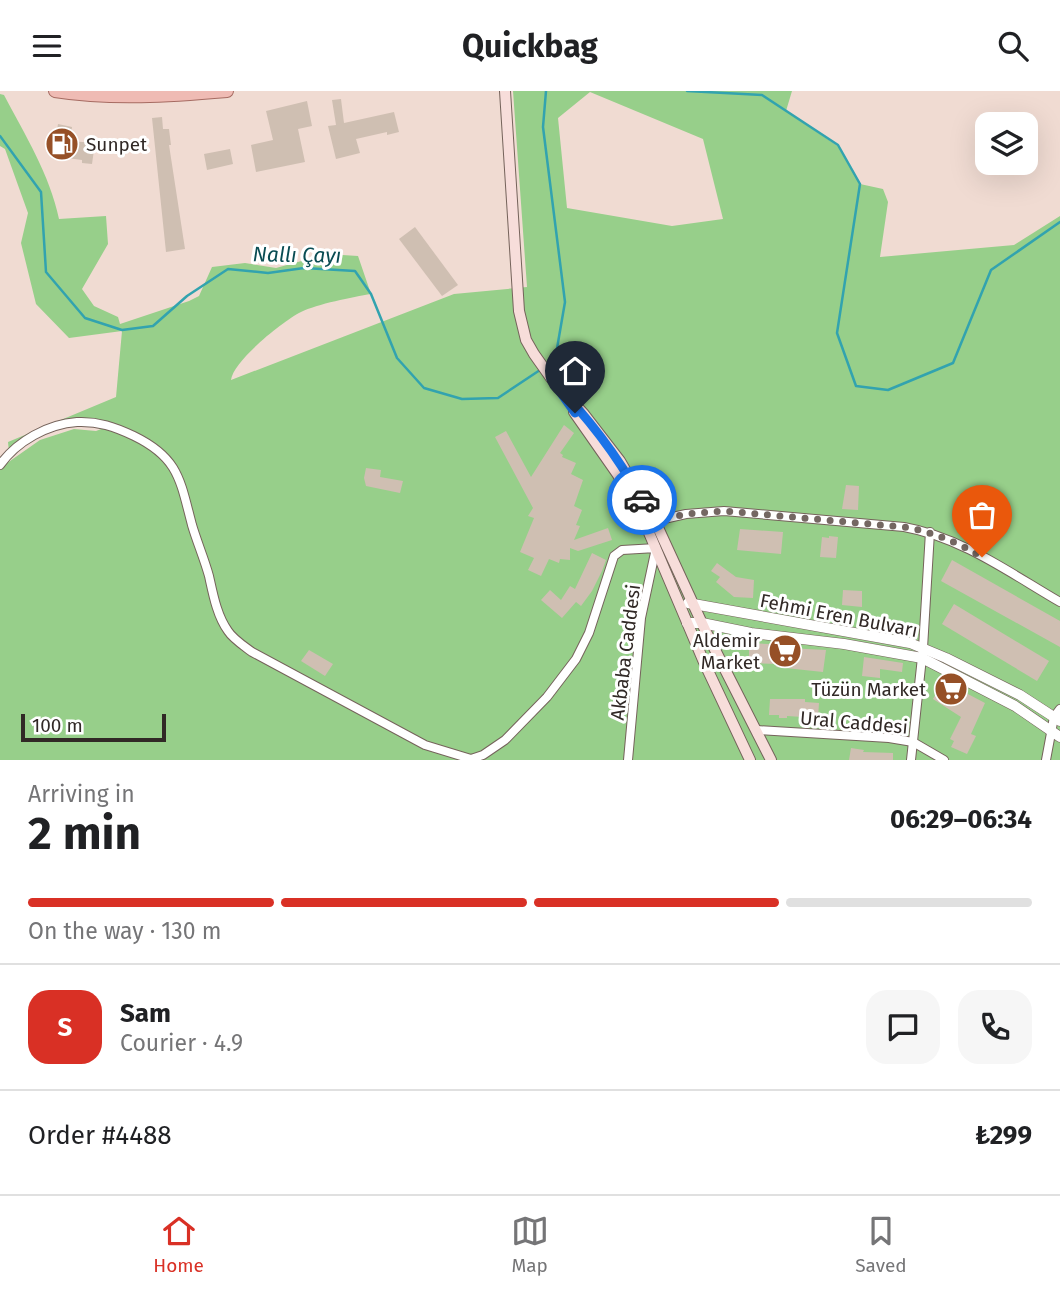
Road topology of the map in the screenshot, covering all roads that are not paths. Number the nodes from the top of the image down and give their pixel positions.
1 (55, 91) edge
2 (227, 91) edge
3 (505, 91) edge
4 (551, 379) junction
5 (0, 465) edge
6 (654, 521) junction
7 (930, 532) junction
8 (656, 548) junction
9 (679, 602) junction
10 (1060, 602) edge
11 (693, 603) junction
12 (687, 623) junction
13 (702, 623) junction
14 (922, 653) junction
15 (1058, 716) edge
16 (756, 730) junction
17 (1055, 735) edge
18 (913, 743) junction
19 (628, 760) edge
20 (750, 760) edge
21 (771, 760) edge
22 (911, 760) edge
23 (944, 760) edge
24 (1046, 760) edge

1 - 2 main road
3 - 4 main road
4 - 6 main road
4 - 8 main road
5 - 8 street
6 - 7 street
6 - 11 main road
7 - 10 street
7 - 14 street
8 - 9 main road
8 - 19 street, Akbaba Caddesi
9 - 11 street, Fehmi Eren Bulvarı
9 - 12 main road
11 - 13 main road
11 - 14 street, Fehmi Eren Bulvarı
12 - 13 street, Fehmi Eren Bulvarı
12 - 20 main road
13 - 14 street, Fehmi Eren Bulvarı
13 - 16 main road
14 - 15 street, Fehmi Eren Bulvarı
14 - 17 street, Fehmi Eren Bulvarı
14 - 18 street
15 - 17 street
16 - 18 street, Ural Caddesi
16 - 21 main road
17 - 24 street
18 - 22 street
18 - 23 street, Ural Caddesi

